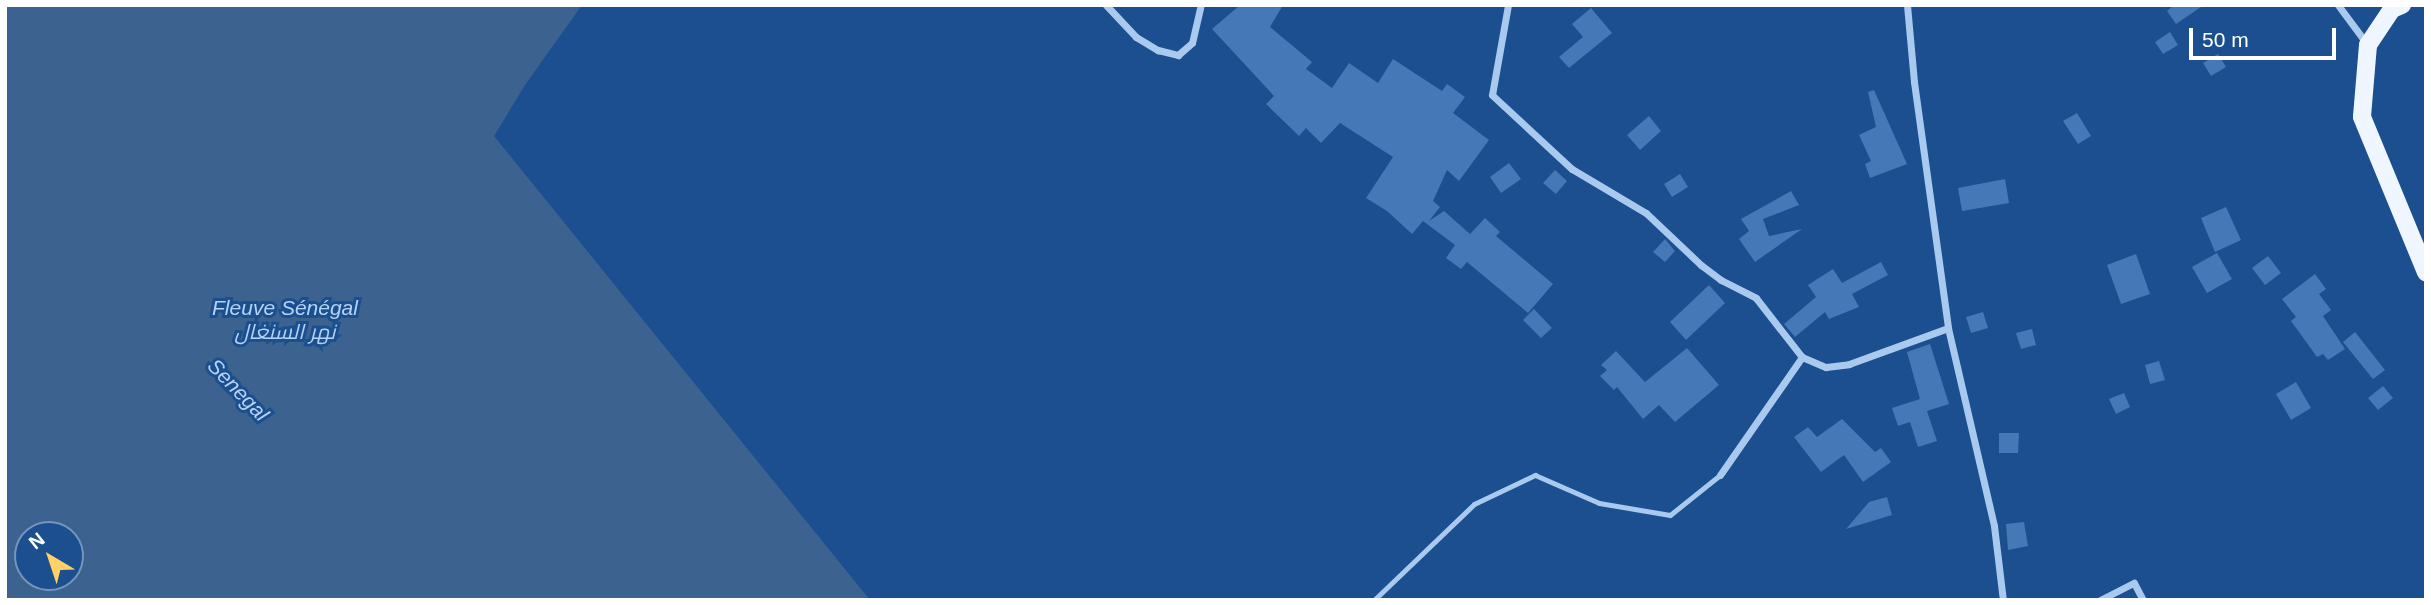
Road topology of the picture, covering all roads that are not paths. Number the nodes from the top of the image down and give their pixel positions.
1 (1106, 5) edge
2 (1201, 5) edge
3 (1508, 5) edge
4 (1907, 5) edge
5 (2338, 5) edge
6 (2402, 5) edge
7 (2368, 45) junction
8 (2426, 272) edge
9 (1948, 328) junction
10 (1802, 357) junction
11 (1720, 475) joint
12 (1374, 600) edge
13 (2003, 600) edge
14 (2100, 600) edge
15 (2143, 600) edge

1 - 2 street
3 - 10 street
4 - 9 street
5 - 7 street
6 - 7 main road
7 - 8 main road
9 - 10 street
9 - 13 street
10 - 11 street
11 - 12 lane
14 - 15 street

